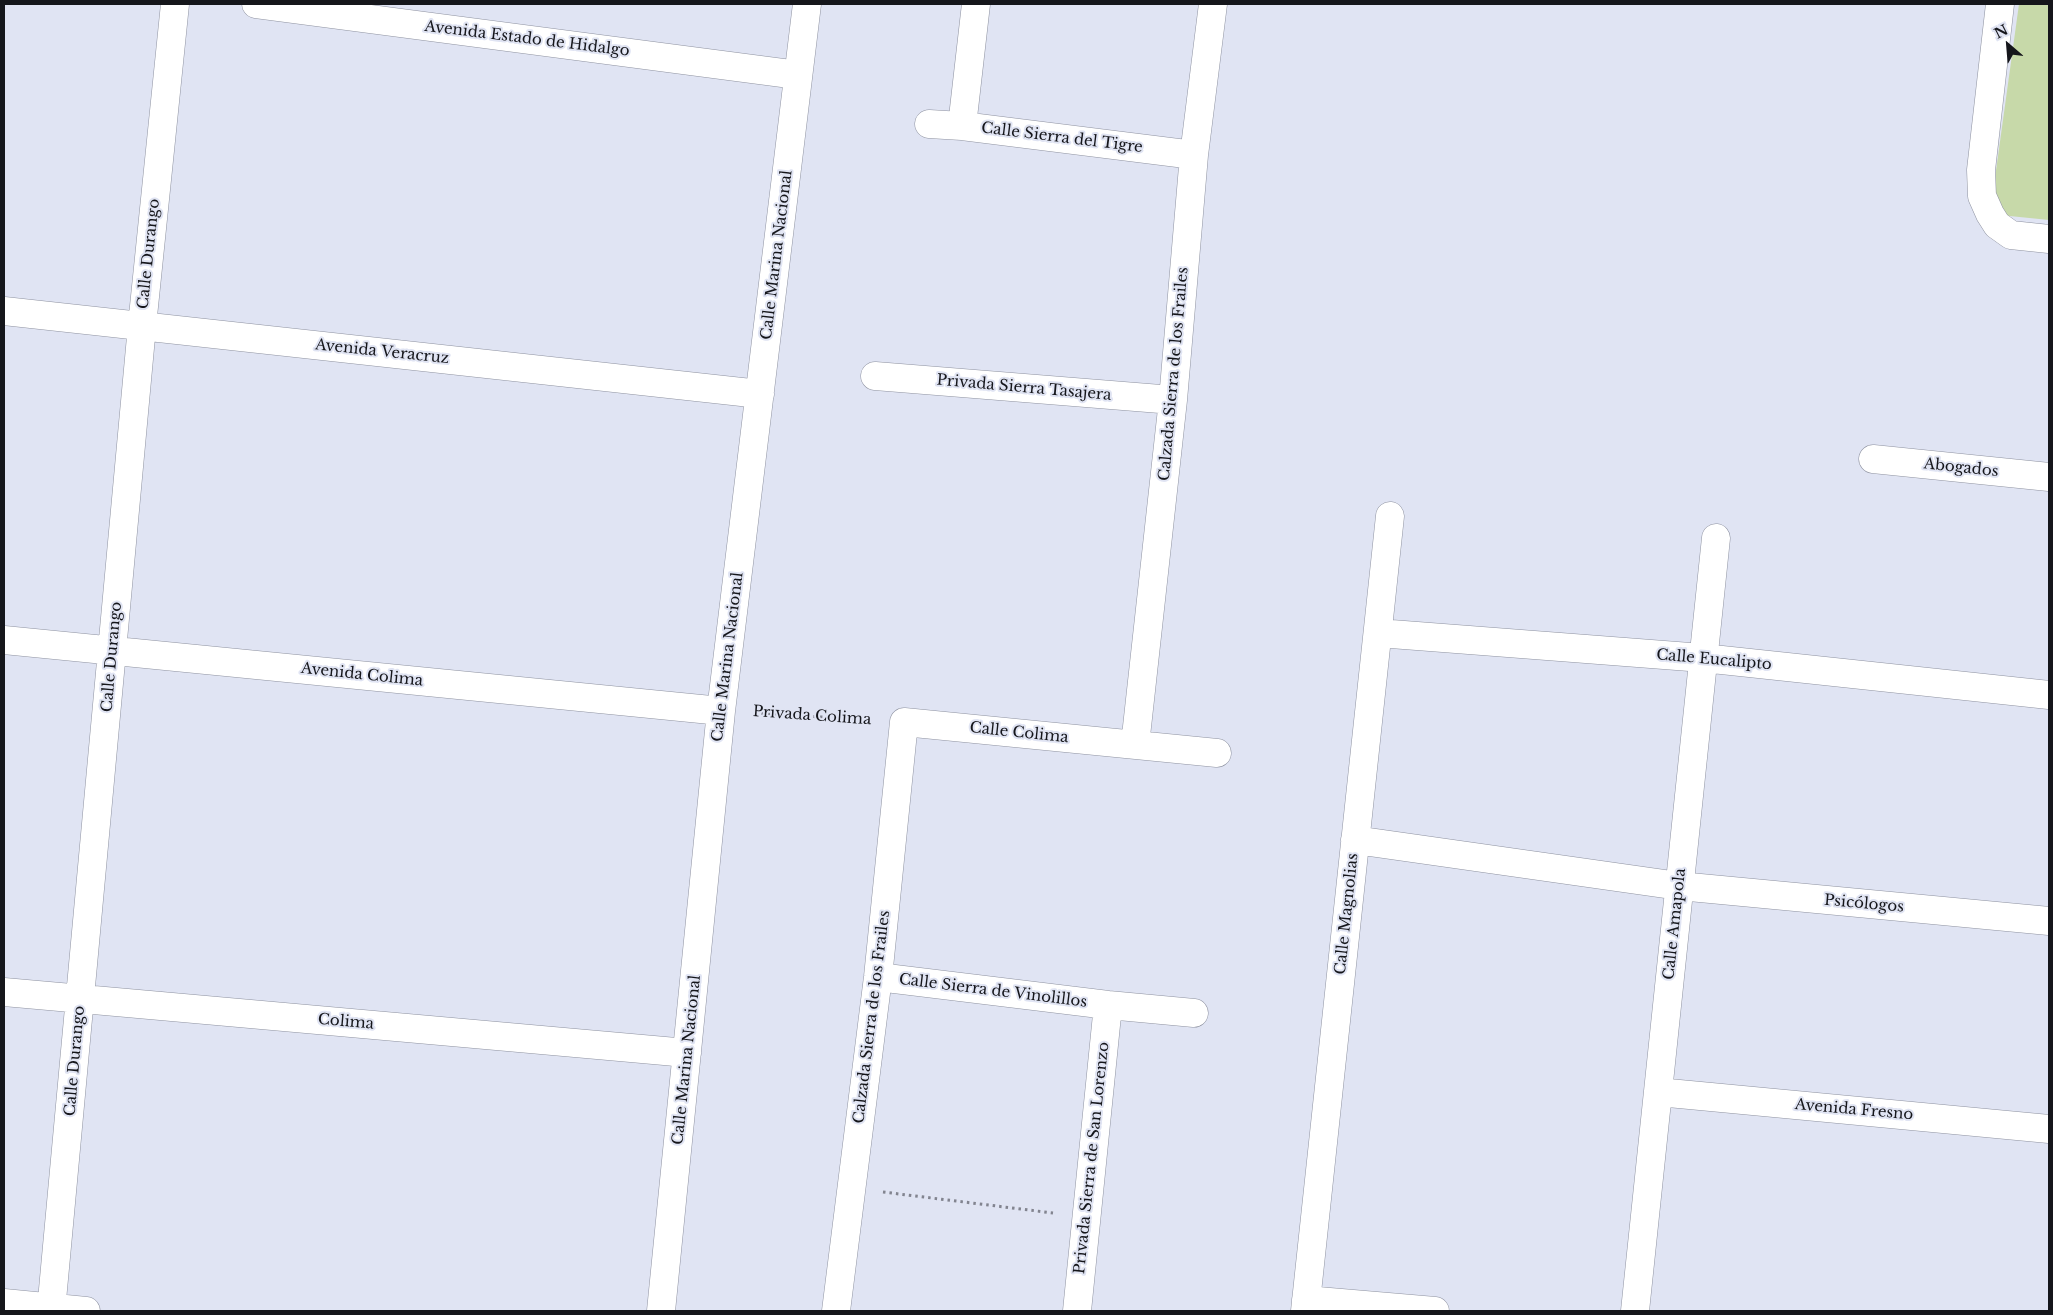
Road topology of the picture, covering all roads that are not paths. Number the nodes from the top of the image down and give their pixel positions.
1 (175, 4) edge
2 (256, 4) edge
3 (807, 4) edge
4 (976, 4) edge
5 (1213, 4) edge
6 (2000, 4) edge
7 (798, 75) junction
8 (929, 124) dead end
9 (962, 126) junction
10 (1194, 155) junction
11 (2049, 239) edge
12 (4, 311) edge
13 (142, 326) junction
14 (875, 376) dead end
15 (760, 394) junction
16 (1173, 400) junction
17 (1873, 459) dead end
18 (2049, 477) edge
19 (1390, 516) dead end
20 (1716, 538) dead end
21 (1378, 633) junction
22 (4, 640) edge
23 (112, 651) junction
24 (1703, 658) junction
25 (2049, 695) edge
26 (721, 711) junction
27 (904, 722) joint
28 (1135, 744) junction
29 (1217, 753) dead end
30 (1355, 840) junction
31 (1679, 886) junction
32 (2049, 921) edge
33 (878, 976) junction
34 (4, 992) edge
35 (81, 998) junction
36 (1108, 1005) junction
37 (1194, 1013) dead end
38 (687, 1053) junction
39 (1658, 1092) junction
40 (2049, 1128) edge
41 (4, 1303) edge
42 (1306, 1305) edge
43 (51, 1310) edge
44 (86, 1311) edge
45 (661, 1311) edge
46 (836, 1311) edge
47 (1077, 1311) edge
48 (1435, 1311) edge
49 (1635, 1311) edge

1 - 13 street, Calle Durango
2 - 7 street, Avenida Estado de Hidalgo
3 - 7 street, Calle Marina Nacional
4 - 9 street
5 - 10 street, Calzada Sierra de los Frailes
6 - 11 street
7 - 15 street, Calle Marina Nacional
8 - 9 street, Calle Sierra del Tigre
9 - 10 street, Calle Sierra del Tigre
10 - 16 street, Calzada Sierra de los Frailes
12 - 13 street, Avenida Veracruz
13 - 15 street, Avenida Veracruz
13 - 23 street, Calle Durango
14 - 16 street, Privada Sierra Tasajera
15 - 26 street, Calle Marina Nacional
16 - 28 street, Calzada Sierra de los Frailes
17 - 18 street, Abogados
19 - 21 street, Calle Magnolias
20 - 24 street, Calle Amapola
21 - 24 street, Calle Eucalipto
21 - 30 street, Calle Magnolias
22 - 23 street, Avenida Colima
23 - 26 street, Avenida Colima
23 - 35 street, Calle Durango
24 - 25 street, Calle Eucalipto
24 - 31 street, Calle Amapola
26 - 38 street, Calle Marina Nacional
27 - 28 street, Calle Colima
27 - 33 street, Calzada Sierra de los Frailes
28 - 29 street
30 - 31 street, Psicólogos
30 - 42 street, Calle Magnolias
31 - 32 street, Psicólogos
31 - 39 street, Calle Amapola
33 - 36 street, Calle Sierra de Vinolillos
33 - 46 street, Calzada Sierra de los Frailes
34 - 35 street, Colima
35 - 38 street, Colima
35 - 43 street, Calle Durango
36 - 37 street, Calle Sierra de Vinolillos
36 - 47 street, Privada Sierra de San Lorenzo
38 - 45 street, Calle Marina Nacional
39 - 40 street, Avenida Fresno
39 - 49 street, Calle Amapola
41 - 43 street
42 - 48 street
43 - 44 street

